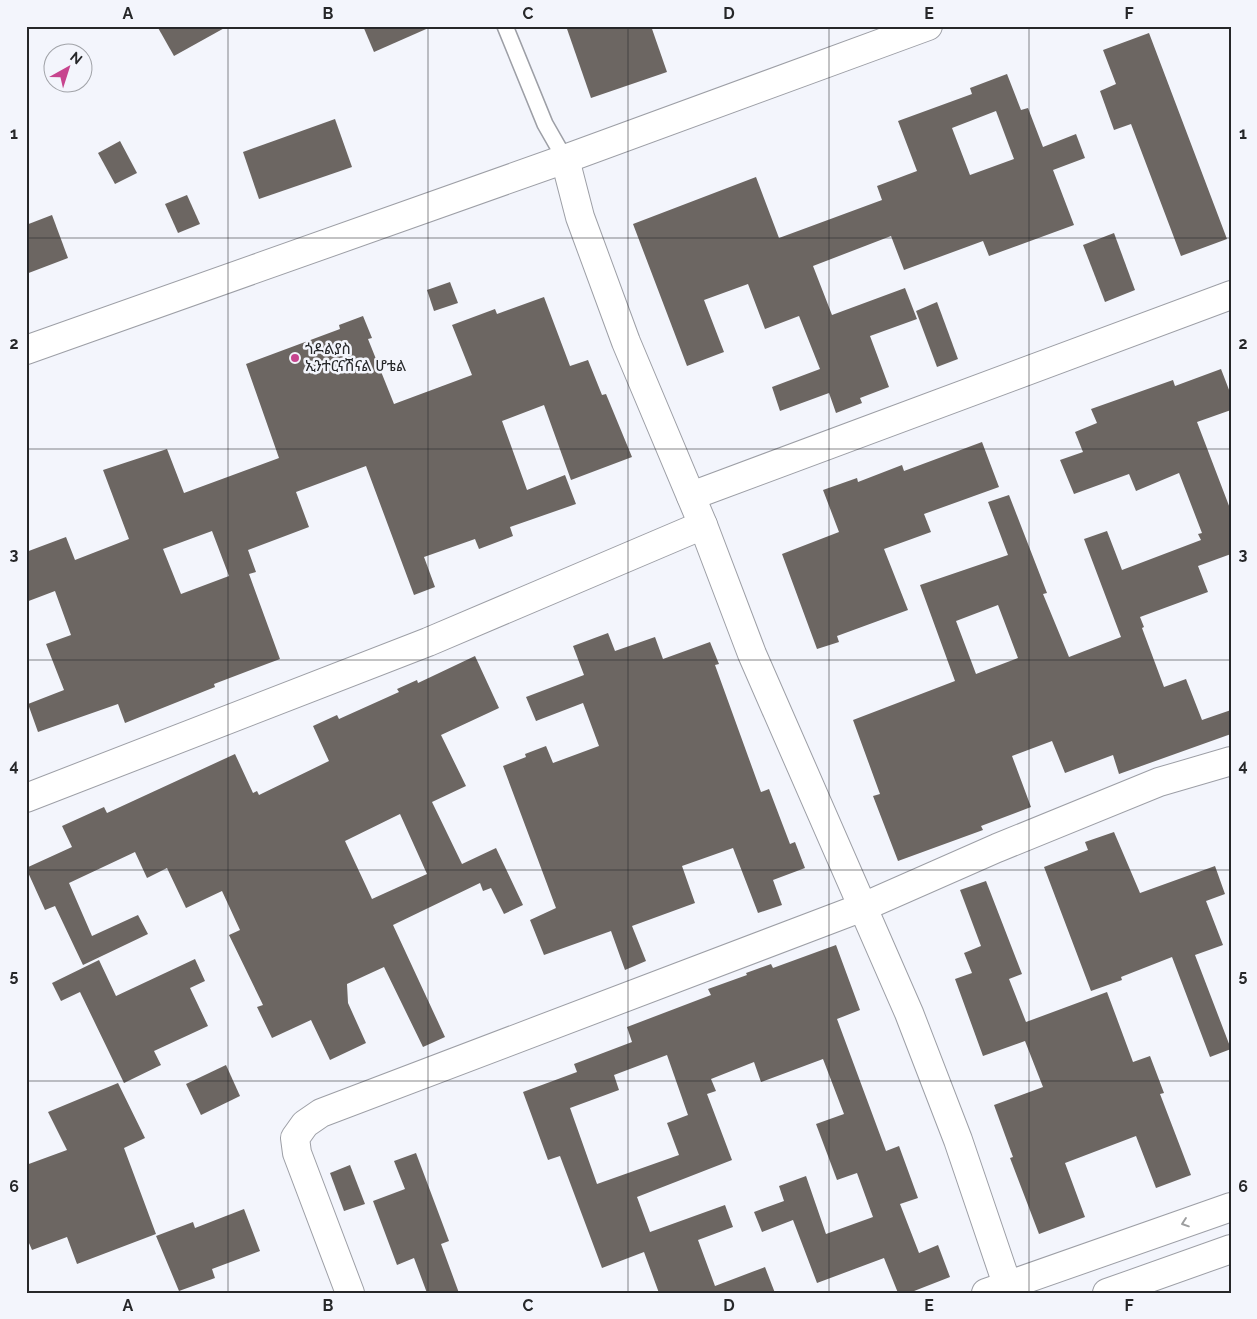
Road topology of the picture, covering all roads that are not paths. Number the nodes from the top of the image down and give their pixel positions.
1 (505, 26) edge
2 (928, 26) edge
3 (565, 159) junction
4 (1231, 296) edge
5 (26, 350) edge
6 (691, 496) junction
7 (703, 525) junction
8 (1231, 760) edge
9 (26, 798) edge
10 (863, 908) junction
11 (1231, 1207) edge
12 (1231, 1249) edge
13 (1001, 1290) edge
14 (1122, 1290) edge
15 (350, 1293) edge

1 - 3 lane
2 - 3 street
3 - 5 street
3 - 6 street
4 - 6 street
6 - 7 street
7 - 9 street
7 - 10 street
8 - 10 street
10 - 13 street
10 - 15 street
11 -> 13 street
12 - 14 street

